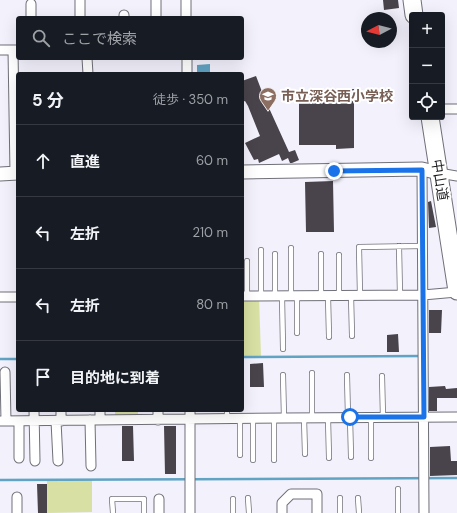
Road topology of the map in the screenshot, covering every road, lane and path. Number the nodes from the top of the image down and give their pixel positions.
1 (80, 0) edge
2 (156, 0) edge
3 (186, 0) edge
4 (412, 0) edge
5 (31, 4) dead end
6 (414, 12) edge
7 (31, 16) edge
8 (80, 16) edge
9 (156, 16) edge
10 (186, 16) edge
11 (0, 50) edge
12 (16, 50) edge
13 (16, 60) edge
14 (87, 60) edge
15 (187, 60) edge
16 (16, 72) edge
17 (88, 72) edge
18 (187, 72) edge
19 (445, 109) edge
20 (457, 109) edge
21 (430, 120) edge
22 (422, 170) junction
23 (244, 172) edge
24 (439, 172) junction
25 (16, 173) edge
26 (0, 174) edge
27 (457, 176) edge
28 (399, 246) junction
29 (422, 246) junction
30 (291, 248) dead end
31 (261, 250) dead end
32 (275, 254) dead end
33 (322, 254) dead end
34 (339, 255) dead end
35 (247, 261) dead end
36 (457, 291) edge
37 (356, 295) junction
38 (400, 295) junction
39 (423, 295) junction
40 (244, 296) edge
41 (261, 296) junction
42 (286, 296) junction
43 (325, 296) junction
44 (339, 296) junction
45 (0, 297) edge
46 (16, 297) edge
47 (297, 333) dead end
48 (352, 336) dead end
49 (329, 337) dead end
50 (283, 349) dead end
51 (5, 372) dead end
52 (312, 373) dead end
53 (283, 375) dead end
54 (347, 375) dead end
55 (382, 376) dead end
56 (34, 412) edge
57 (61, 412) edge
58 (100, 412) edge
59 (158, 412) edge
60 (190, 414) edge
61 (227, 414) edge
62 (349, 417) junction
63 (424, 417) junction
64 (240, 418) junction
65 (253, 418) junction
66 (274, 418) junction
67 (284, 418) junction
68 (308, 418) junction
69 (328, 418) junction
70 (371, 418) junction
71 (383, 418) junction
72 (457, 418) edge
73 (90, 420) junction
74 (100, 420) junction
75 (158, 420) junction
76 (3, 421) edge
77 (19, 421) junction
78 (34, 421) junction
79 (59, 421) junction
80 (305, 454) dead end
81 (240, 456) dead end
82 (351, 457) dead end
83 (19, 458) dead end
84 (329, 458) dead end
85 (371, 458) dead end
86 (254, 460) dead end
87 (274, 460) dead end
88 (35, 461) dead end
89 (58, 461) dead end
90 (91, 466) dead end
91 (398, 489) dead end
92 (17, 497) dead end
93 (248, 498) dead end
94 (340, 498) dead end
95 (358, 498) dead end
96 (159, 499) dead end
97 (233, 500) dead end
98 (17, 513) edge
99 (113, 513) edge
100 (144, 513) edge
101 (159, 513) edge
102 (190, 513) edge
103 (233, 513) edge
104 (249, 513) edge
105 (282, 513) edge
106 (317, 513) edge
107 (340, 513) edge
108 (359, 513) edge
109 (398, 513) edge
110 (424, 513) edge

1 - 8 street
2 - 9 street
3 - 10 street
4 - 6 highway
5 - 7 street
11 - 12 street
13 - 16 street
14 - 17 street
15 - 18 street
19 - 20 street
21 - 24 highway, 中山道
22 - 23 street
22 - 24 street
22 - 29 street
24 - 27 street
24 - 36 highway, 中山道
25 - 26 street
28 - 29 lane
28 - 37 lane
28 - 38 lane
29 - 39 street
30 - 42 lane
31 - 41 lane
32 - 42 lane
33 - 43 lane
34 - 44 lane
35 - 40 lane
36 - 39 street
37 - 38 street
37 - 44 street
37 - 48 lane
38 - 39 street
39 - 63 street
40 - 41 street
41 - 42 street
42 - 43 street
42 - 47 lane
42 - 50 lane
43 - 44 street
43 - 49 lane
45 - 46 street
51 - 76 street
52 - 68 lane
53 - 67 lane
54 - 62 lane
55 - 71 lane
56 - 78 street
57 - 79 street
58 - 74 street
59 - 75 street
60 - 61 street
60 - 75 street
60 - 102 street
61 - 64 street
62 - 69 street
62 - 70 street
62 - 82 lane
63 - 71 street
63 - 72 street
63 - 110 street
64 - 65 street
64 - 81 lane
65 - 66 street
65 - 86 lane
66 - 67 street
66 - 87 lane
67 - 68 street
68 - 69 street
68 - 80 lane
69 - 84 lane
70 - 71 street
70 - 85 lane
73 - 74 street
73 - 79 street
73 - 90 street
74 - 75 street
76 - 77 street
77 - 78 street
77 - 83 street
78 - 79 street
78 - 88 street
79 - 89 street
91 - 109 lane
92 - 98 street
93 - 104 lane
94 - 107 lane
95 - 108 lane
96 - 101 street
97 - 103 lane
99 - 100 lane
105 - 106 street

